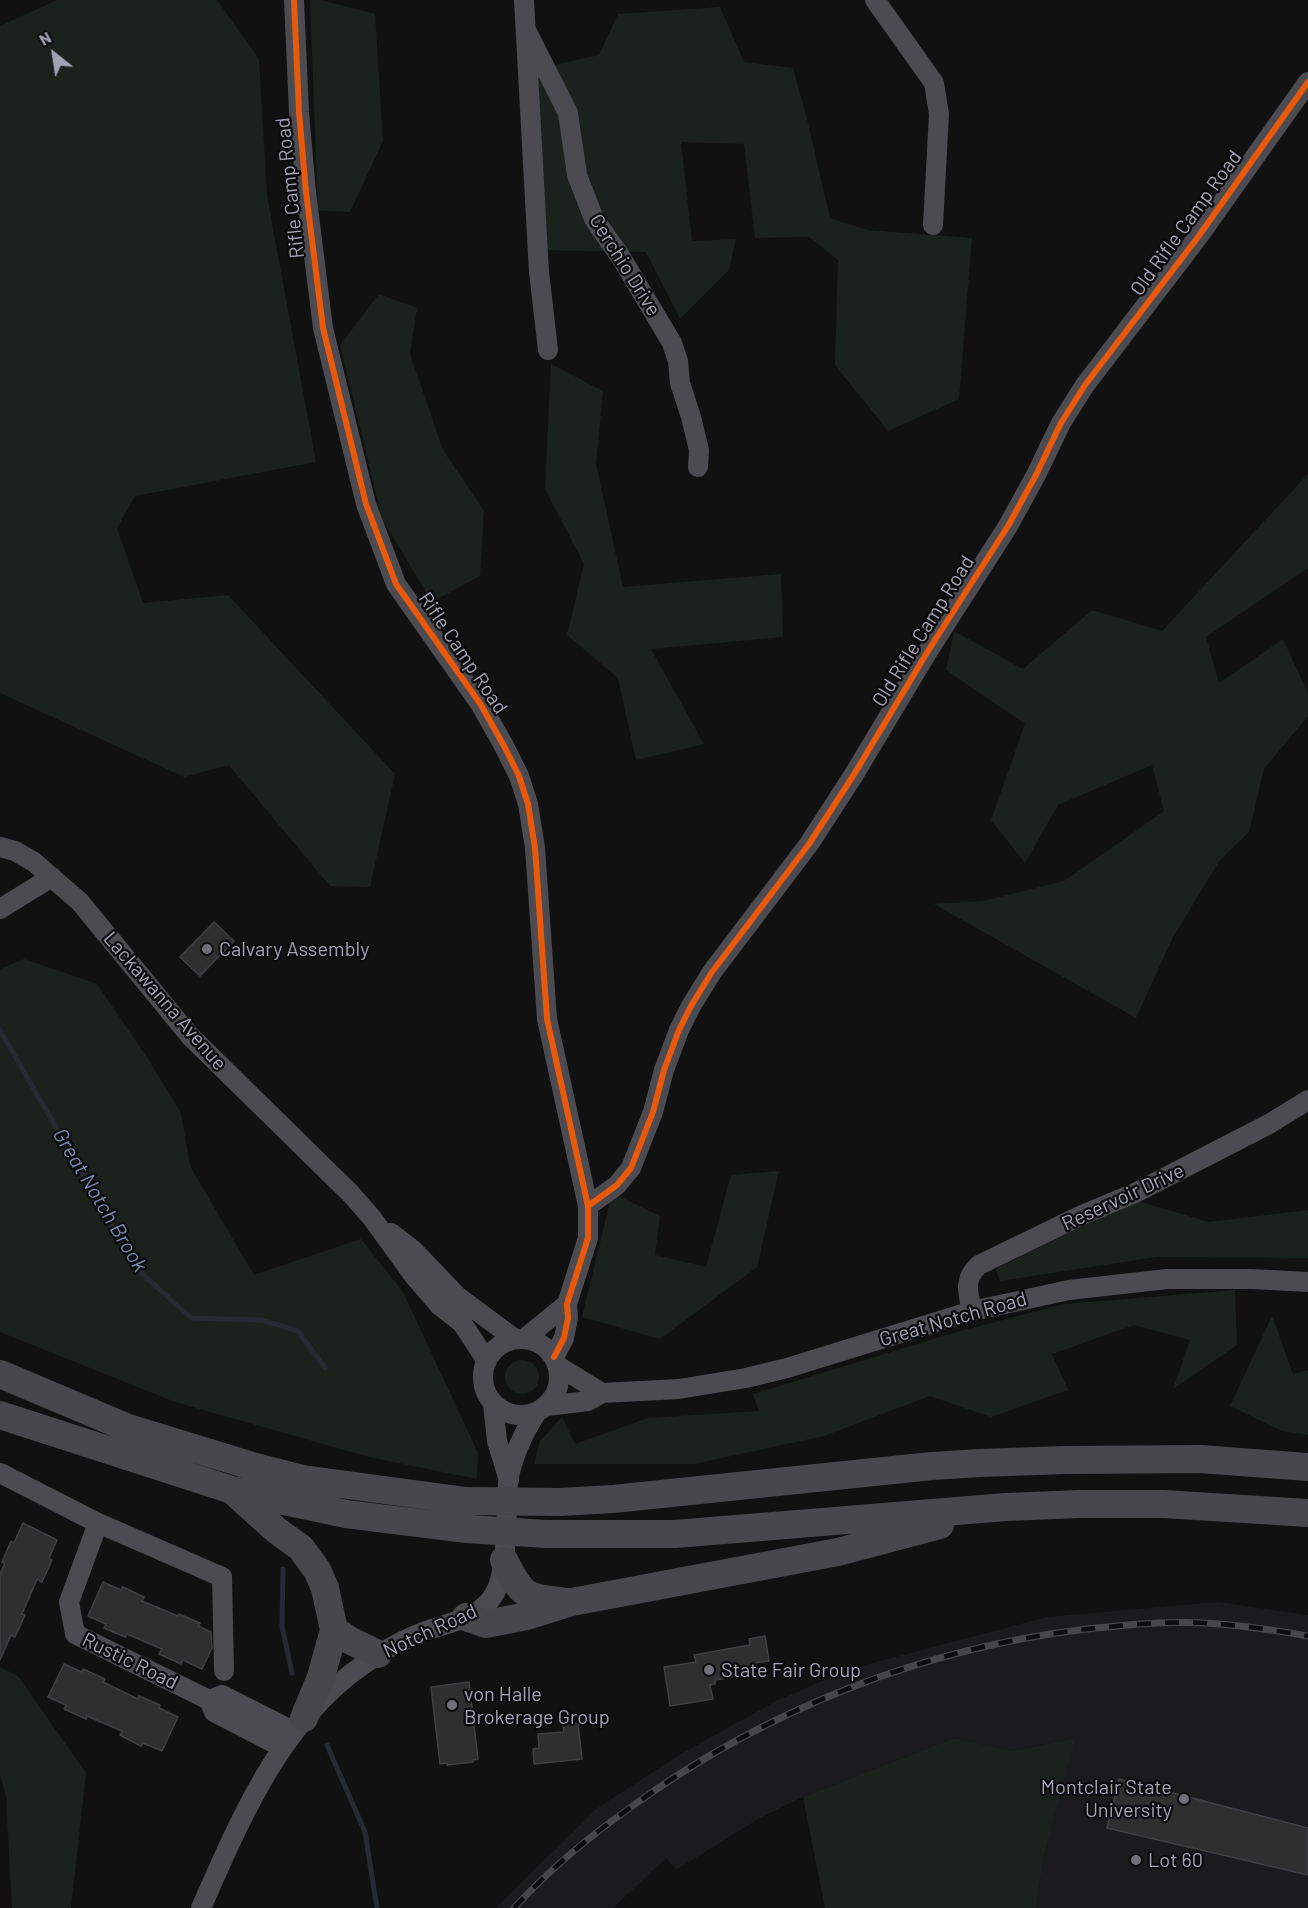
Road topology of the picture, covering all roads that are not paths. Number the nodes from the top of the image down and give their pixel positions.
1 (294, 0) edge
2 (524, 0) edge
3 (875, 0) edge
4 (527, 32) junction
5 (1308, 82) edge
6 (933, 225) dead end
7 (548, 350) dead end
8 (698, 467) dead end
9 (0, 847) edge
10 (52, 877) junction
11 (0, 909) edge
12 (1308, 1100) edge
13 (588, 1206) junction
14 (372, 1218) junction
15 (1308, 1282) edge
16 (567, 1304) junction
17 (972, 1311) junction
18 (519, 1339) junction
19 (487, 1361) junction
20 (556, 1361) junction
21 (0, 1374) edge
22 (602, 1393) junction
23 (493, 1404) junction
24 (542, 1409) junction
25 (0, 1415) edge
26 (1308, 1461) edge
27 (1279, 1464) junction
28 (1308, 1467) edge
29 (0, 1473) edge
30 (508, 1480) junction
31 (232, 1490) junction
32 (1005, 1508) junction
33 (1308, 1513) edge
34 (98, 1523) junction
35 (504, 1560) junction
36 (572, 1602) junction
37 (465, 1617) junction
38 (334, 1630) junction
39 (378, 1654) junction
40 (224, 1671) dead end
41 (293, 1732) junction
42 (201, 1908) edge

1 - 13 street, Rifle Camp Road
2 - 4 street, Cerchio Drive
3 - 6 street
4 - 7 street, Cerchio Drive
4 - 8 street, Cerchio Drive
5 - 13 street, Old Rifle Camp Road
9 - 10 street, Lackawanna Avenue
10 - 11 street
10 - 14 street, Lackawanna Avenue
12 - 17 street, Reservoir Drive
13 - 16 street, Rifle Camp Road
14 - 18 street, Lackawanna Avenue
14 - 19 street, Lackawanna Avenue
15 - 17 street, Great Notch Road
16 - 18 street
16 - 20 street, Rifle Camp Road
17 - 22 street, Great Notch Road
18 - 19 street
18 - 20 street
19 - 23 street
20 - 22 street
20 - 24 street
21 - 27 highway
22 - 24 street, Great Notch Road
23 - 24 street
23 - 30 street, Notch Road
24 - 30 street, Notch Road
25 - 31 highway
26 - 27 highway
27 - 28 highway
29 - 34 street
30 - 35 street, Notch Road
31 - 32 highway
31 - 38 highway
32 - 33 highway
32 - 36 highway
34 - 40 street
34 - 41 street, Rustic Road
35 - 36 highway
35 - 37 street, Notch Road
36 - 37 highway
37 - 39 street, Notch Road
38 - 39 highway
38 - 41 highway
39 - 41 street, Notch Road
41 - 42 street, Notch Road

